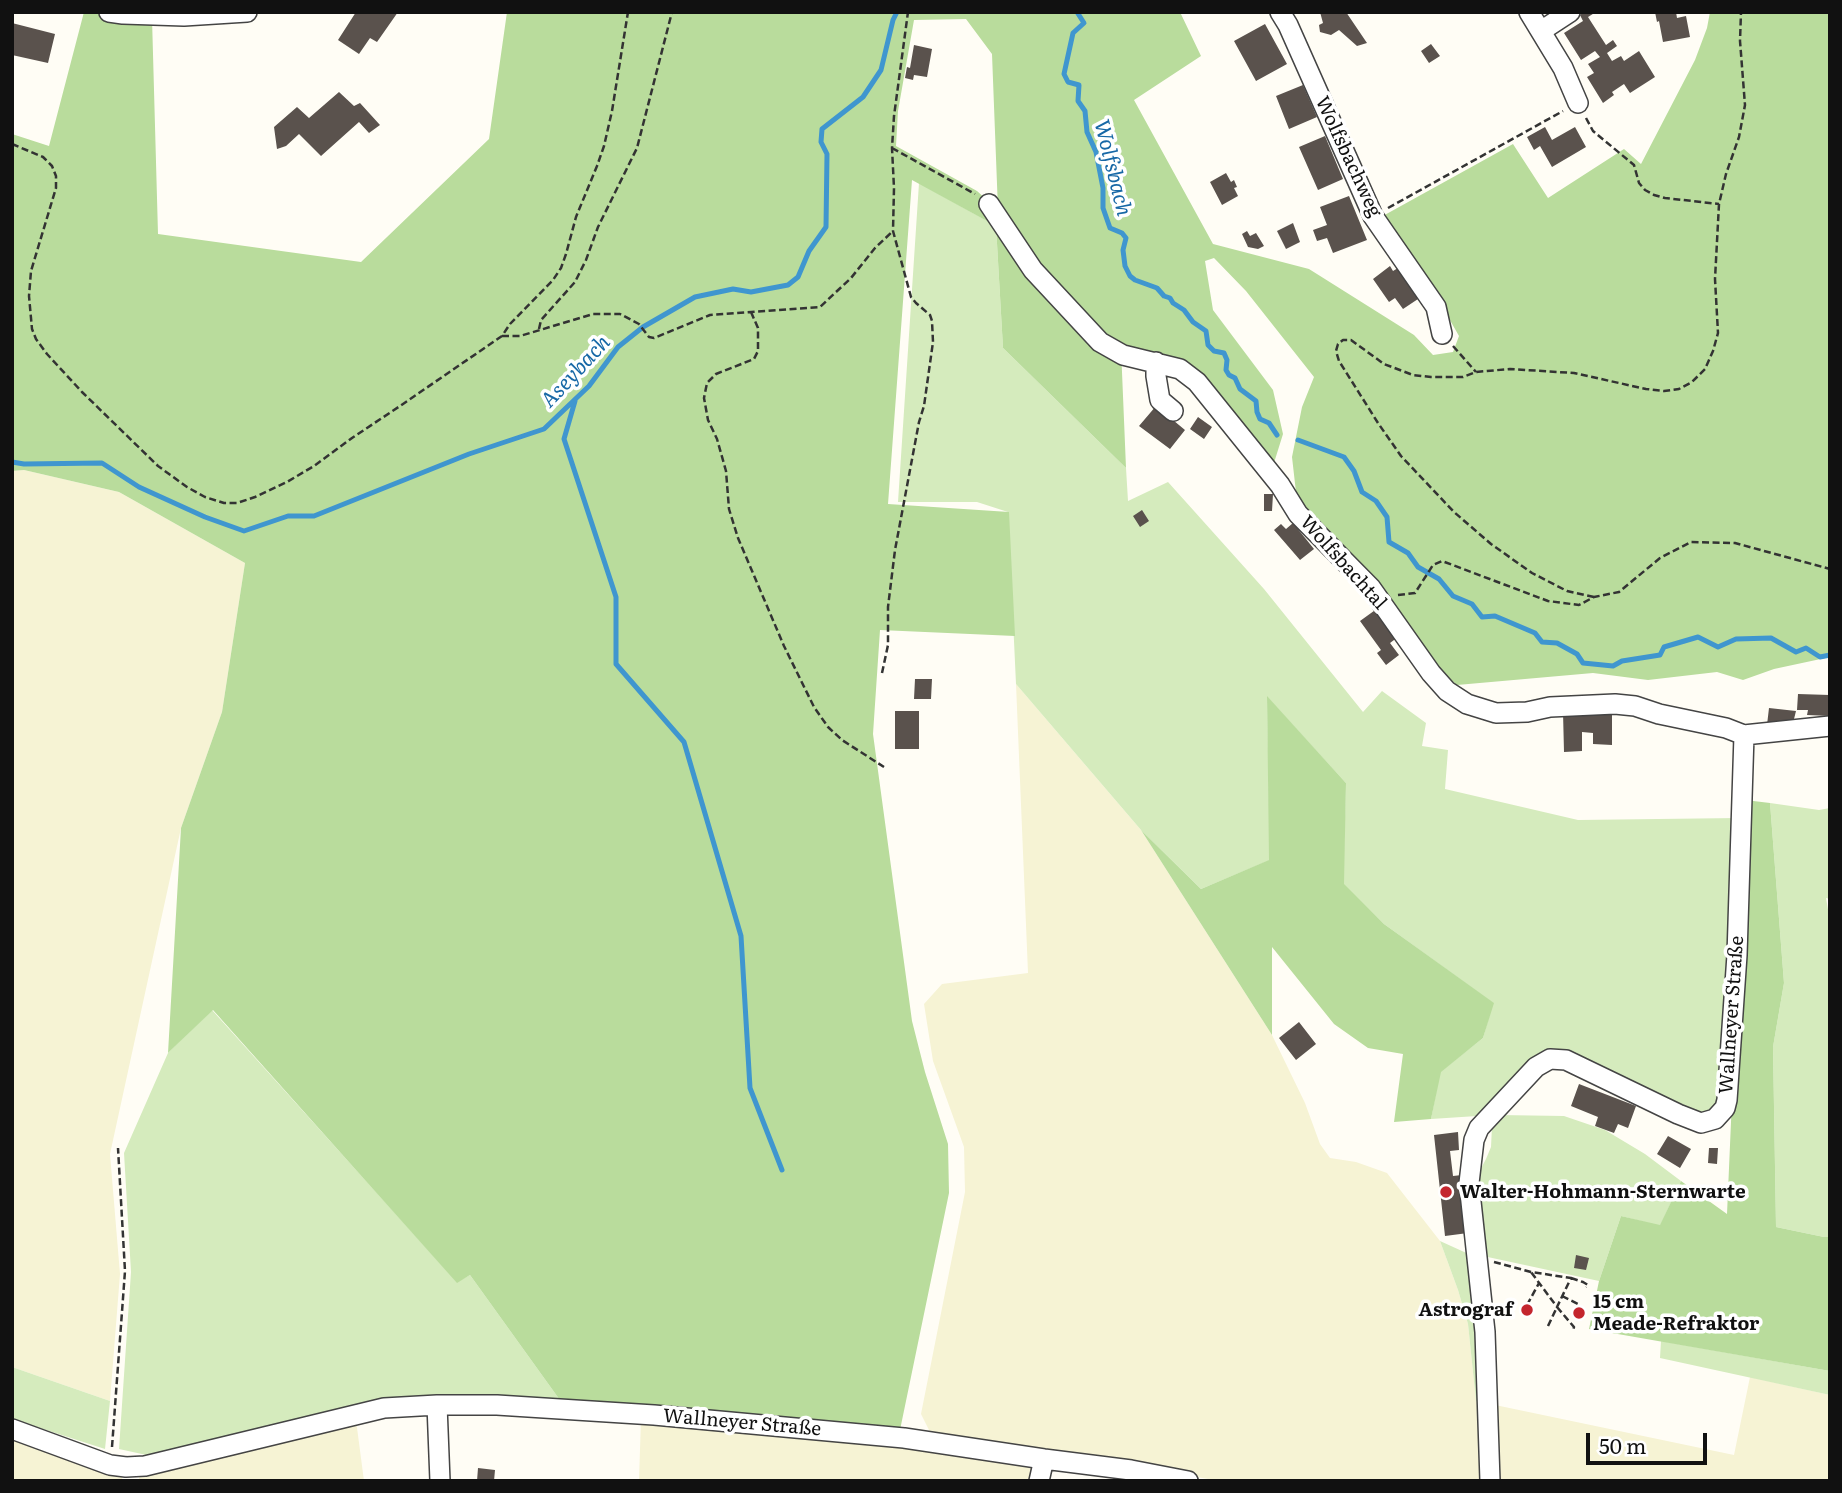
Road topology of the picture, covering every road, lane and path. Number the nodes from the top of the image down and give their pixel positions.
1 (109, 12) edge
2 (247, 12) edge
3 (628, 12) edge
4 (672, 12) edge
5 (908, 12) edge
6 (1280, 12) edge
7 (1529, 12) edge
8 (1570, 12) edge
9 (1741, 12) edge
10 (1541, 31) junction
11 (1578, 103) junction
12 (12, 144) edge
13 (892, 148) junction
14 (989, 204) joint
15 (1719, 204) junction
16 (1373, 216) junction
17 (894, 231) junction
18 (751, 312) junction
19 (540, 329) junction
20 (1442, 334) joint
21 (502, 336) junction
22 (1156, 362) junction
23 (1476, 372) junction
24 (1173, 411) dead end
25 (1830, 569) edge
26 (1371, 588) junction
27 (1594, 597) junction
28 (882, 673) dead end
29 (1830, 726) edge
30 (1744, 735) junction
31 (884, 767) dead end
32 (118, 1147) dead end
33 (1477, 1257) junction
34 (1531, 1272) junction
35 (1571, 1278) junction
36 (1539, 1283) junction
37 (1586, 1287) dead end
38 (1562, 1296) junction
39 (1527, 1305) dead end
40 (1557, 1307) junction
41 (1578, 1308) dead end
42 (1548, 1326) dead end
43 (1573, 1330) dead end
44 (437, 1405) junction
45 (12, 1429) edge
46 (1044, 1459) junction
47 (121, 1471) edge
48 (440, 1481) edge
49 (1038, 1481) edge
50 (1188, 1481) edge
51 (1490, 1481) edge

1 - 2 street
3 - 21 path
4 - 19 path
5 - 13 path
6 - 16 street, Wolfsbachweg
7 - 10 street
8 - 10 street
9 - 15 path
10 - 11 street
11 - 15 path
11 - 16 path
12 - 21 path
13 - 14 path
13 - 17 path
14 - 22 street, Wolfsbachtal
15 - 23 path
16 - 20 street, Wolfsbachweg
17 - 18 path
17 - 28 path
18 - 19 path
18 - 31 path
19 - 21 path
20 - 23 path
22 - 24 street
22 - 26 street, Wolfsbachtal
23 - 27 path
25 - 27 path
26 - 27 path
26 - 30 street, Wolfsbachtal
29 - 30 street, Wolfsbachtal
30 - 33 street, Wallneyer Straße
32 - 47 path
33 - 34 path
33 - 51 street, Wallneyer Straße
34 - 35 path
34 - 36 path
35 - 37 path
35 - 38 path
36 - 39 path
36 - 40 path
38 - 40 path
38 - 41 path
40 - 42 path
40 - 43 path
44 - 46 street, Wallneyer Straße
44 - 47 street, Wallneyer Straße
44 - 48 street
45 - 47 street, Wallneyer Straße
46 - 49 street
46 - 50 street, Wallneyer Straße

